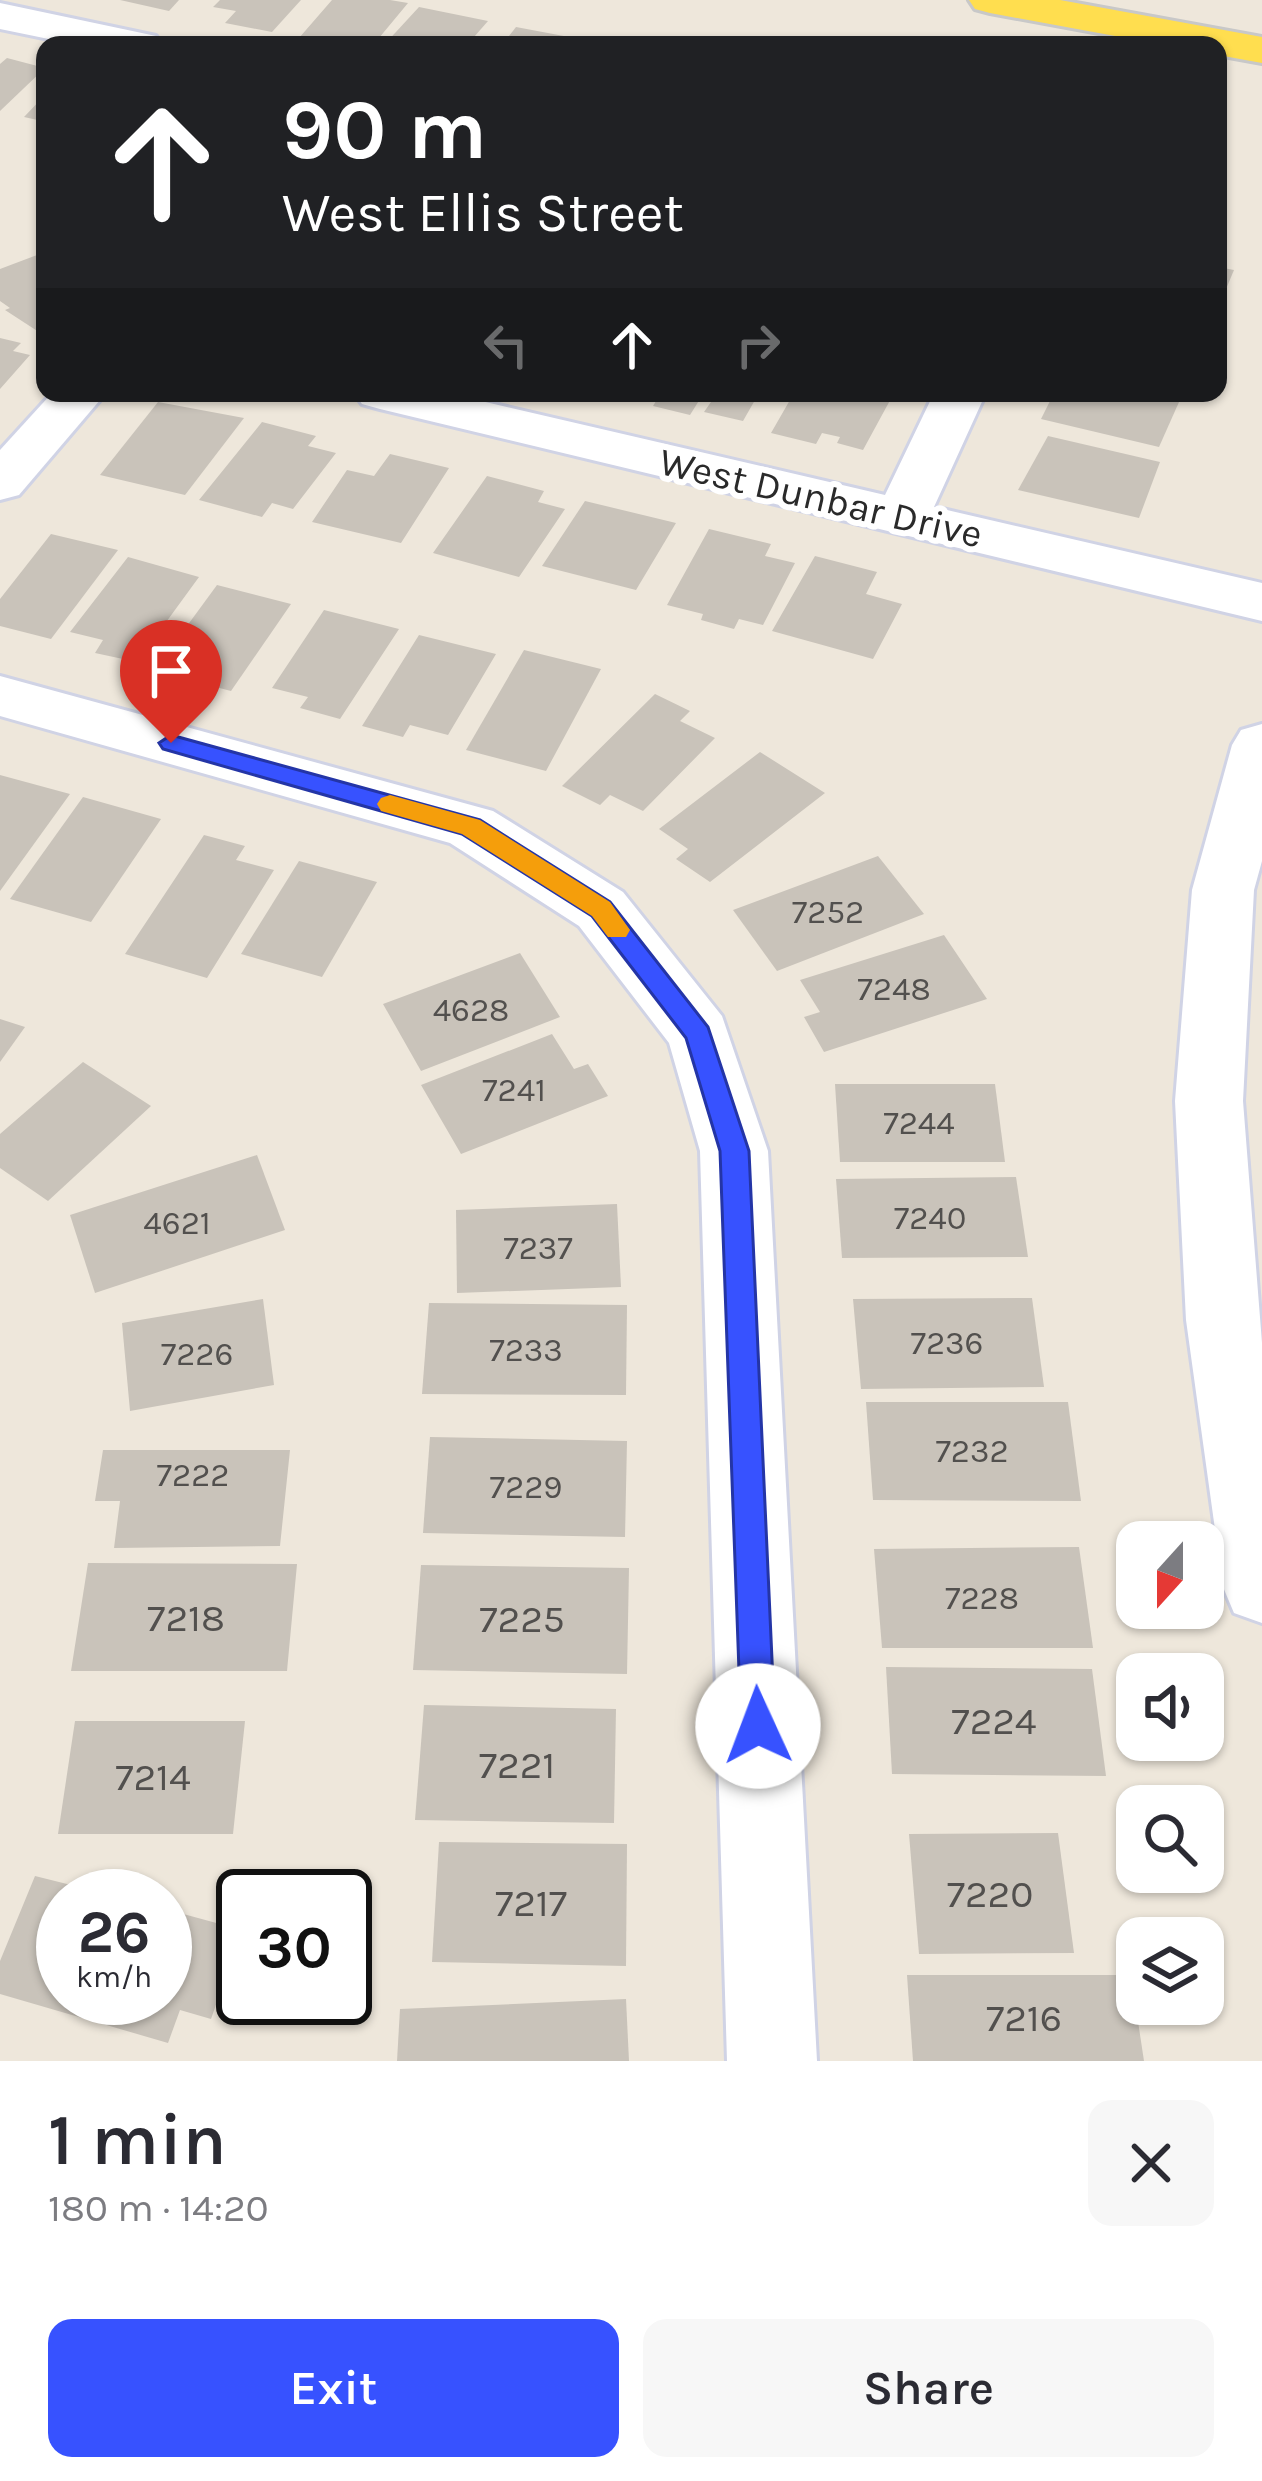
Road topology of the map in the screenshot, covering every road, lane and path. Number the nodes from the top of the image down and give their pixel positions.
1 (990, 0) edge
2 (0, 16) edge
3 (97, 36) edge
4 (1186, 36) edge
5 (1227, 44) edge
6 (1262, 50) edge
7 (72, 402) edge
8 (418, 402) edge
9 (956, 402) edge
10 (0, 483) edge
11 (902, 517) junction
12 (1262, 602) edge
13 (0, 696) edge
14 (1262, 745) edge
15 (1262, 1587) edge
16 (772, 2061) edge

1 - 4 main road
2 - 3 street
5 - 6 main road
7 - 10 street
8 - 11 street, West Dunbar Drive
9 - 11 street
11 - 12 street, West Dunbar Drive
13 - 16 street
14 - 15 street

